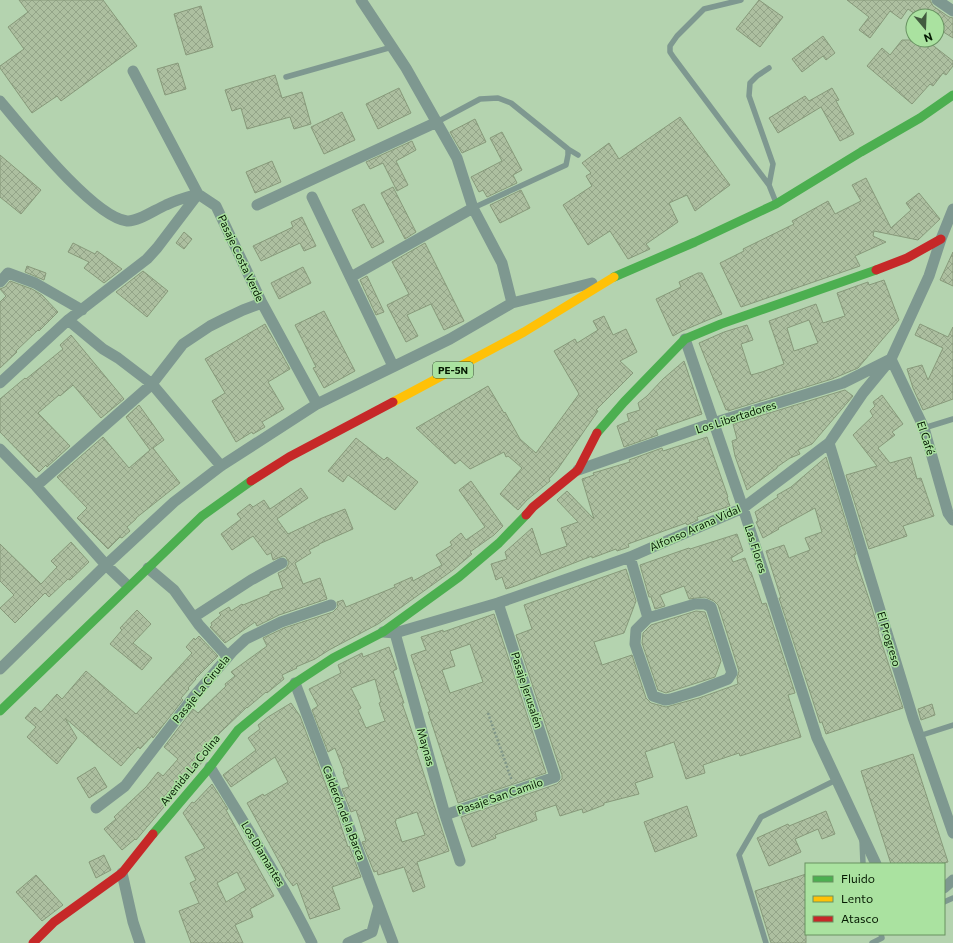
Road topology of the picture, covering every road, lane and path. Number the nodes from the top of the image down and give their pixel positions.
1 (361, 0) edge
2 (741, 0) edge
3 (937, 0) edge
4 (953, 11) edge
5 (392, 48) junction
6 (769, 68) dead end
7 (133, 71) dead end
8 (286, 77) dead end
9 (953, 94) edge
10 (0, 101) edge
11 (437, 122) junction
12 (568, 149) junction
13 (578, 155) dead end
14 (769, 185) junction
15 (198, 194) junction
16 (312, 197) dead end
17 (776, 204) junction
18 (257, 205) dead end
19 (473, 208) junction
20 (953, 209) edge
21 (941, 239) junction
22 (351, 277) junction
23 (610, 279) junction
24 (0, 282) edge
25 (262, 303) junction
26 (512, 303) junction
27 (82, 310) junction
28 (68, 320) junction
29 (685, 339) junction
30 (891, 359) junction
31 (393, 366) junction
32 (0, 383) edge
33 (152, 384) junction
34 (317, 404) junction
35 (953, 419) edge
36 (713, 423) junction
37 (924, 428) junction
38 (828, 443) junction
39 (0, 449) edge
40 (221, 466) junction
41 (578, 470) junction
42 (36, 486) junction
43 (743, 508) junction
44 (953, 520) edge
45 (630, 557) junction
46 (282, 563) dead end
47 (106, 565) junction
48 (148, 568) junction
49 (128, 586) junction
50 (498, 603) junction
51 (331, 605) dead end
52 (194, 617) junction
53 (648, 618) junction
54 (383, 632) junction
55 (395, 633) junction
56 (228, 657) junction
57 (0, 669) edge
58 (295, 683) junction
59 (0, 711) edge
60 (488, 713) dead end
61 (953, 725) edge
62 (919, 736) junction
63 (210, 767) junction
64 (555, 777) joint
65 (836, 780) junction
66 (515, 791) junction
67 (96, 808) dead end
68 (445, 815) junction
69 (861, 834) junction
70 (953, 834) edge
71 (460, 861) dead end
72 (863, 863) edge
73 (876, 863) edge
74 (122, 873) junction
75 (953, 880) edge
76 (945, 887) edge
77 (379, 906) junction
78 (883, 935) edge
79 (33, 943) edge
80 (140, 943) edge
81 (312, 943) edge
82 (348, 943) edge
83 (393, 943) edge
84 (766, 943) edge
85 (872, 943) edge

1 - 5 street
2 - 14 lane
3 - 4 street
5 - 8 lane
5 - 11 street
6 - 14 lane
7 - 15 street
9 - 17 main road, PE-5N
10 - 15 street
11 - 12 lane
11 - 18 street
11 - 19 street
12 - 13 lane
12 - 19 lane
14 - 17 lane
15 - 25 street, Pasaje Costa Verde
15 - 27 street
16 - 22 street
17 - 23 main road, PE-5N
19 - 22 street
19 - 26 street
20 - 21 street, Alfonso Arana Vidal
21 - 29 main road
21 - 30 street, Alfonso Arana Vidal
22 - 31 street
23 - 26 street
23 - 48 main road, PE-5N
24 - 27 street
25 - 33 street
25 - 34 street, Pasaje Costa Verde
26 - 31 street
27 - 28 street
28 - 32 street
28 - 33 street
29 - 36 street, Las Flores
29 - 41 main road
30 - 36 street, Los Libertadores
30 - 37 street, El Café
30 - 38 street, Alfonso Arana Vidal
31 - 34 street
33 - 40 street
33 - 42 street
34 - 40 street
35 - 37 lane
36 - 41 street, Los Libertadores
36 - 43 street, Las Flores
37 - 44 street, El Café
38 - 43 street, Alfonso Arana Vidal
38 - 62 street, El Progreso
39 - 42 street
40 - 47 street
41 - 54 main road, Avenida La Colina
42 - 47 street
43 - 45 street, Alfonso Arana Vidal
43 - 65 street, Las Flores
45 - 50 street, Alfonso Arana Vidal
45 - 53 street
46 - 52 street
47 - 49 street
47 - 57 street
48 - 49 main road, PE-5N
48 - 52 street
49 - 59 main road, PE-5N
50 - 55 street, Alfonso Arana Vidal
50 - 64 street, Pasaje Jerusalén
51 - 56 street, Pasaje La Ciruela
52 - 56 street
53 - 53 street
54 - 55 street, Alfonso Arana Vidal
54 - 58 main road, Avenida La Colina
55 - 68 street, Maynas
56 - 67 street, Pasaje La Ciruela
58 - 63 main road, Avenida La Colina
58 - 77 street, Calderón de la Barca
60 - 66 path
61 - 62 lane
62 - 70 street, El Progreso
63 - 74 main road, Avenida La Colina
63 - 81 street, Los Diamantes
64 - 66 street, Pasaje San Camilo
65 - 69 street
65 - 84 lane
66 - 68 street, Pasaje San Camilo
68 - 71 street, Maynas
69 - 72 lane
69 - 73 street
74 - 79 main road, Avenida La Colina
74 - 80 street
75 - 76 street
77 - 82 street
77 - 83 street, Calderón de la Barca
78 - 85 lane

